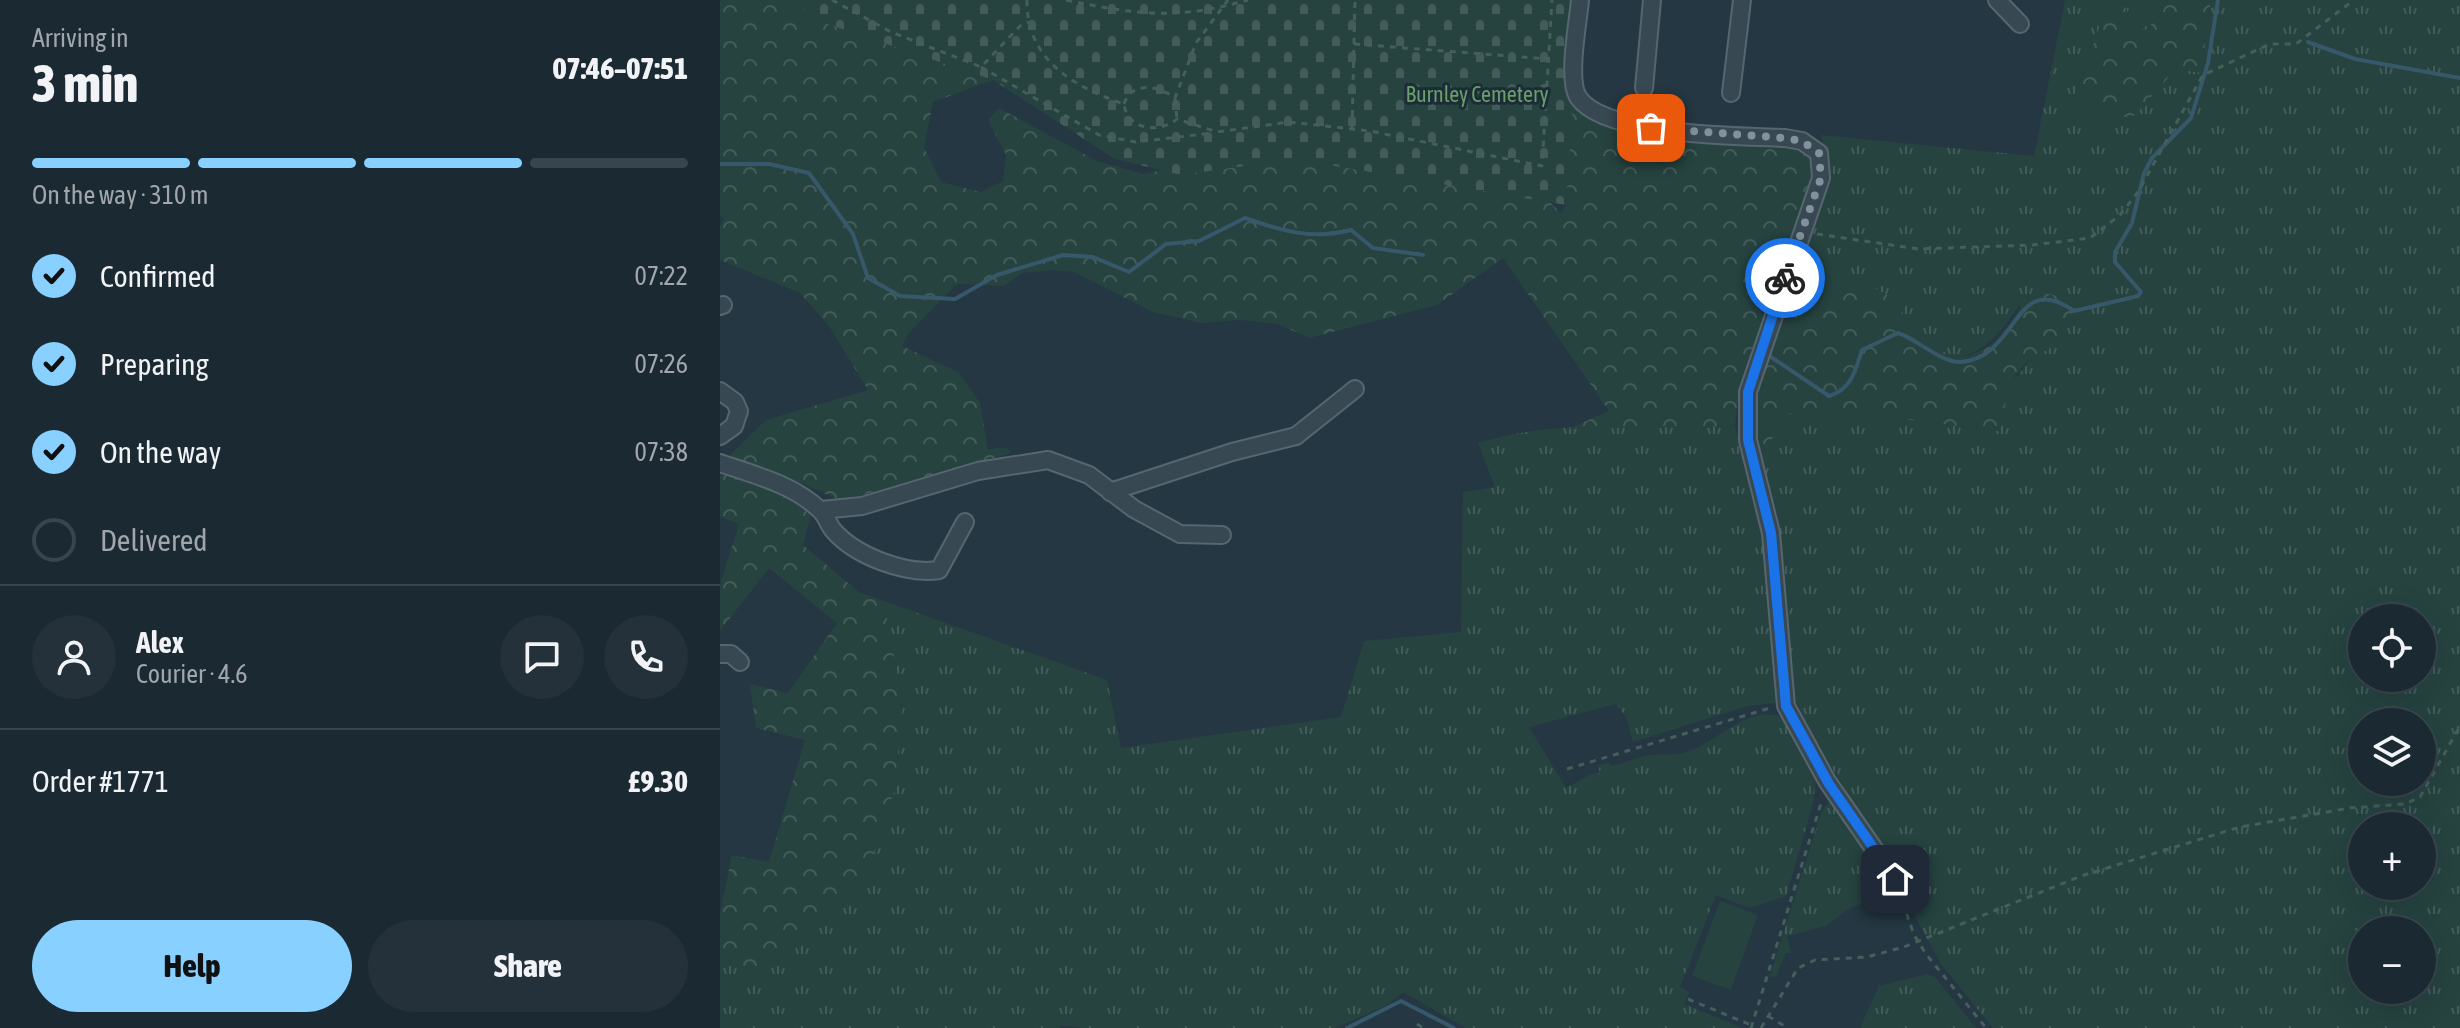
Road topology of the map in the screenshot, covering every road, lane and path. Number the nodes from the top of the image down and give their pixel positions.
1 (832, 0) edge
2 (1027, 0) edge
3 (1066, 0) edge
4 (1228, 0) edge
5 (1248, 0) edge
6 (1355, 0) edge
7 (1552, 0) edge
8 (1580, 0) edge
9 (1652, 0) edge
10 (1742, 0) edge
11 (1997, 0) edge
12 (2354, 0) edge
13 (1224, 7) junction
14 (1029, 22) junction
15 (2020, 24) dead end
16 (1354, 44) junction
17 (1548, 59) junction
18 (981, 67) junction
19 (1644, 88) dead end
20 (1731, 93) dead end
21 (1175, 98) junction
22 (1124, 104) junction
23 (1177, 119) junction
24 (1352, 129) junction
25 (1217, 132) junction
26 (1801, 232) junction
27 (1355, 389) dead end
28 (720, 391) edge
29 (720, 436) edge
30 (720, 463) edge
31 (1110, 492) junction
32 (821, 510) junction
33 (965, 522) dead end
34 (1222, 535) dead end
35 (720, 654) edge
36 (740, 662) dead end
37 (1786, 706) junction
38 (2460, 726) edge
39 (1567, 769) dead end
40 (1827, 781) junction
41 (1895, 879) joint
42 (1917, 939) junction
43 (1688, 999) dead end
44 (1768, 1016) junction
45 (1417, 1024) dead end
46 (1751, 1026) edge
47 (1423, 1028) edge
48 (1761, 1028) edge
49 (1788, 1028) edge
50 (1986, 1028) edge

1 - 18 path
2 - 14 path
3 - 13 path
4 - 13 path
5 - 13 path
6 - 16 path
7 - 17 path
8 - 26 street
9 - 19 street
10 - 20 street
11 - 15 street
12 - 26 path
13 - 21 path
14 - 18 path
14 - 22 path
16 - 17 path
16 - 24 path
17 - 24 path
18 - 25 path
21 - 22 path
21 - 23 path
22 - 23 path
23 - 25 path
24 - 25 path
26 - 37 street
27 - 31 street
28 - 29 street
30 - 32 street
31 - 32 street
31 - 34 street
32 - 33 street
35 - 36 street
37 - 39 path
37 - 40 street
38 - 42 path
40 - 41 street
40 - 46 path
41 - 42 path
42 - 44 path
42 - 50 path
43 - 46 path
44 - 48 path
44 - 49 path
45 - 47 path

